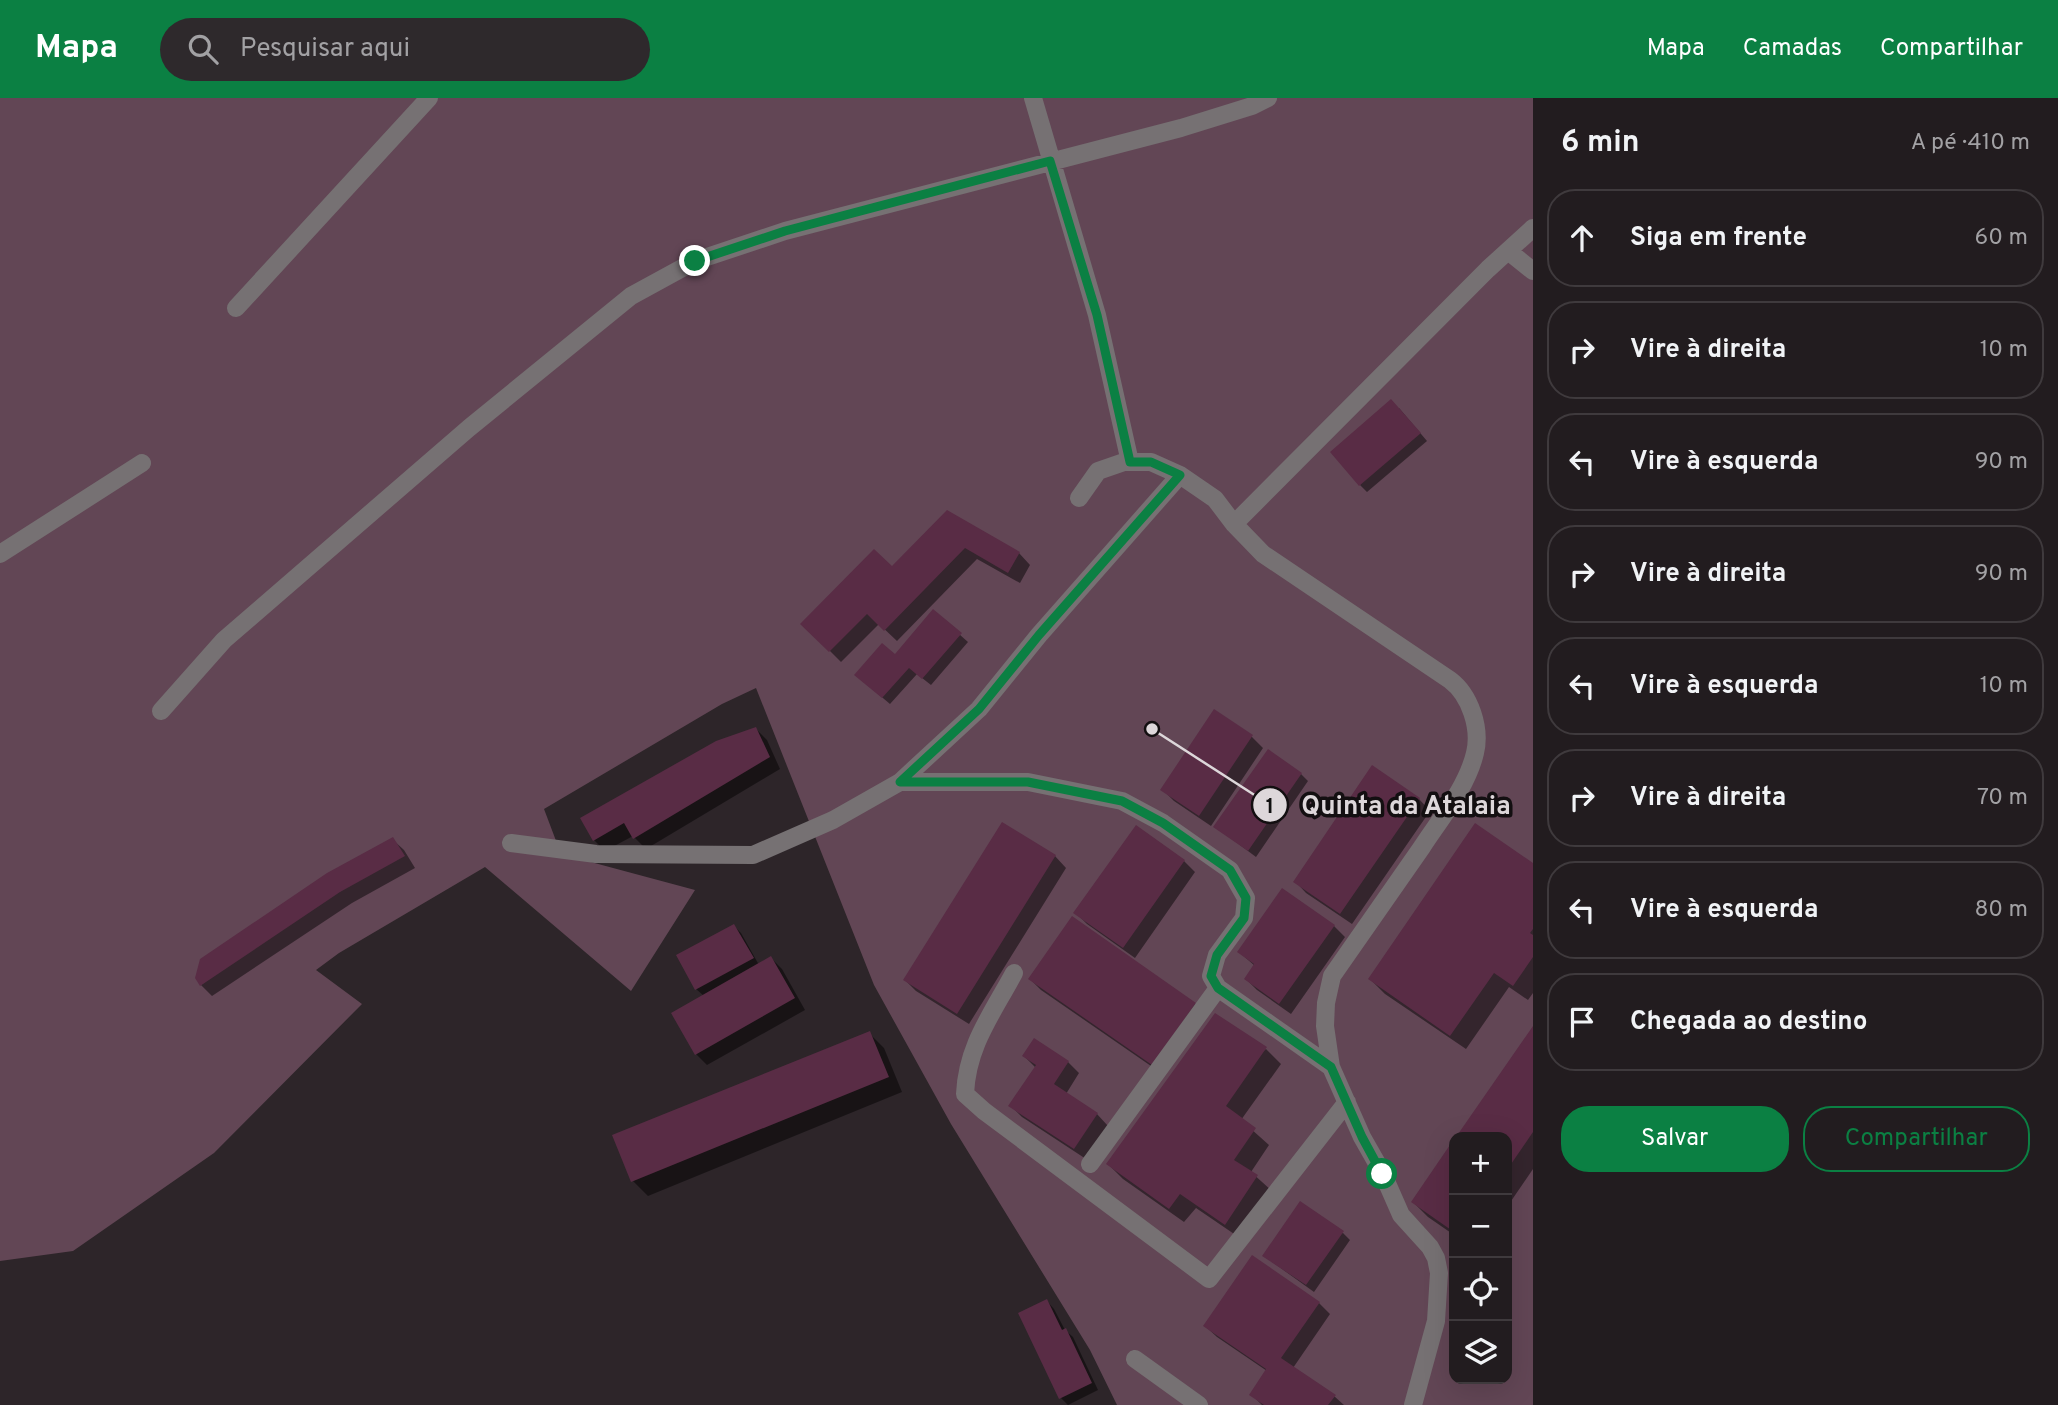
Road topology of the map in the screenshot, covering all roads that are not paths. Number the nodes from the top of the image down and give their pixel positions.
1 (429, 98) edge
2 (1033, 98) edge
3 (1268, 98) edge
4 (1050, 161) junction
5 (1533, 228) edge
6 (1508, 251) junction
7 (1533, 271) edge
8 (236, 308) dead end
9 (1130, 462) junction
10 (142, 463) dead end
11 (1180, 475) junction
12 (1079, 498) dead end
13 (1234, 524) junction
14 (0, 554) edge
15 (161, 710) dead end
16 (900, 782) junction
17 (511, 843) dead end
18 (1014, 973) dead end
19 (1218, 988) junction
20 (1331, 1067) junction
21 (1347, 1102) junction
22 (1090, 1164) dead end
23 (1135, 1359) dead end
24 (1199, 1405) edge
25 (1413, 1405) edge

1 - 8 lane
2 - 4 lane
3 - 4 lane
4 - 9 lane
4 - 15 lane
5 - 6 lane
6 - 7 lane
6 - 13 lane
9 - 11 lane
9 - 12 lane
10 - 14 lane
11 - 13 lane
11 - 16 lane
13 - 20 lane
16 - 17 lane
16 - 19 lane
18 - 21 lane
19 - 20 lane
19 - 22 lane
20 - 21 lane
21 - 25 lane
23 - 24 lane

